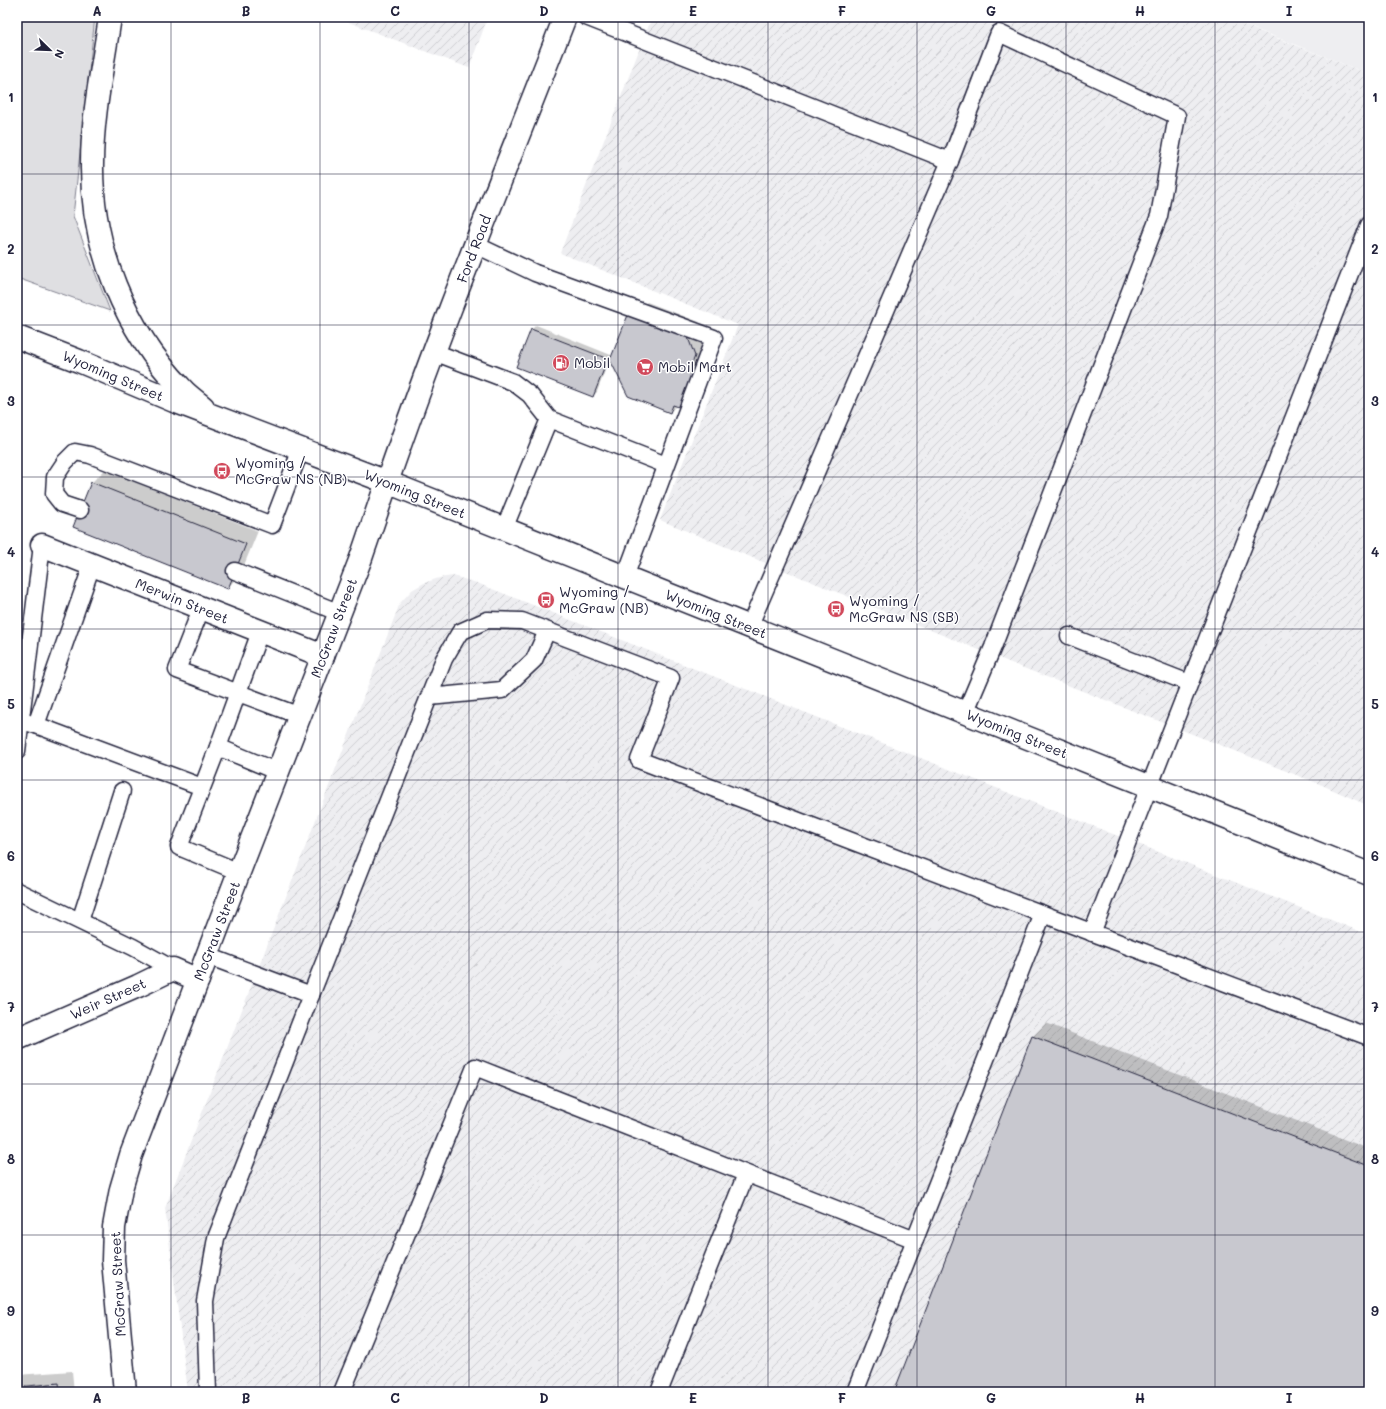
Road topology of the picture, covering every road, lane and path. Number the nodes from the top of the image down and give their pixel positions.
1 (110, 17) edge
2 (565, 17) edge
3 (586, 17) edge
4 (950, 161) junction
5 (1369, 225) edge
6 (476, 245) junction
7 (17, 338) edge
8 (434, 352) junction
9 (213, 415) junction
10 (549, 419) junction
11 (301, 449) junction
12 (666, 465) junction
13 (387, 482) junction
14 (80, 510) dead end
15 (504, 529) junction
16 (42, 545) joint
17 (92, 565) junction
18 (235, 572) dead end
19 (625, 577) junction
20 (201, 608) junction
21 (340, 613) junction
22 (749, 627) junction
23 (547, 631) junction
24 (260, 632) junction
25 (1069, 636) dead end
26 (323, 656) junction
27 (1189, 683) junction
28 (238, 693) junction
29 (429, 697) junction
30 (965, 713) junction
31 (300, 716) junction
32 (28, 723) junction
33 (218, 748) junction
34 (17, 750) edge
35 (278, 772) junction
36 (1149, 786) junction
37 (202, 787) junction
38 (122, 791) dead end
39 (239, 872) junction
40 (1369, 874) edge
41 (17, 891) edge
42 (1043, 914) junction
43 (80, 921) junction
44 (1092, 933) junction
45 (208, 956) junction
46 (173, 969) junction
47 (198, 980) junction
48 (311, 995) junction
49 (1369, 1037) edge
50 (17, 1039) edge
51 (746, 1174) junction
52 (915, 1240) junction
53 (125, 1392) edge
54 (208, 1392) edge
55 (342, 1392) edge
56 (659, 1392) edge
57 (856, 1392) edge

1 - 9 street
2 - 6 street, Ford Road
3 - 4 lane
4 - 22 lane
4 - 30 lane
5 - 27 lane
6 - 8 street, Ford Road
6 - 12 lane
7 - 9 street, Wyoming Street
8 - 10 lane
8 - 13 street, Ford Road
9 - 11 street, Wyoming Street
10 - 12 lane
10 - 15 lane
11 - 13 street, Wyoming Street
11 - 14 lane
12 - 19 lane
13 - 15 street, Wyoming Street
13 - 21 street, McGraw Street
15 - 19 street, Wyoming Street
16 - 17 street, Merwin Street
16 - 32 lane
17 - 20 street, Merwin Street
17 - 32 lane
18 - 21 lane
19 - 22 street, Wyoming Street
20 - 24 street, Merwin Street
20 - 28 lane
21 - 26 street, McGraw Street
22 - 30 street, Wyoming Street
23 - 29 lane
23 - 29 lane
23 - 42 lane
24 - 26 street, Merwin Street
24 - 28 lane
25 - 27 lane
26 - 31 street, McGraw Street
27 - 36 lane
28 - 31 lane
28 - 33 lane
29 - 48 lane
30 - 36 street, Wyoming Street
31 - 35 street, McGraw Street
32 - 34 lane
32 - 37 lane
33 - 35 lane
33 - 37 lane
35 - 39 street, McGraw Street
36 - 40 street, Wyoming Street
36 - 44 lane
37 - 39 lane
38 - 43 lane
39 - 45 street, McGraw Street
41 - 43 lane
42 - 44 lane
42 - 52 lane
43 - 46 lane
44 - 49 lane
45 - 47 street, McGraw Street
45 - 48 lane
46 - 47 street
46 - 50 street, Weir Street
47 - 53 street, McGraw Street
48 - 54 lane
51 - 52 lane
51 - 55 lane
51 - 56 lane
52 - 57 lane

